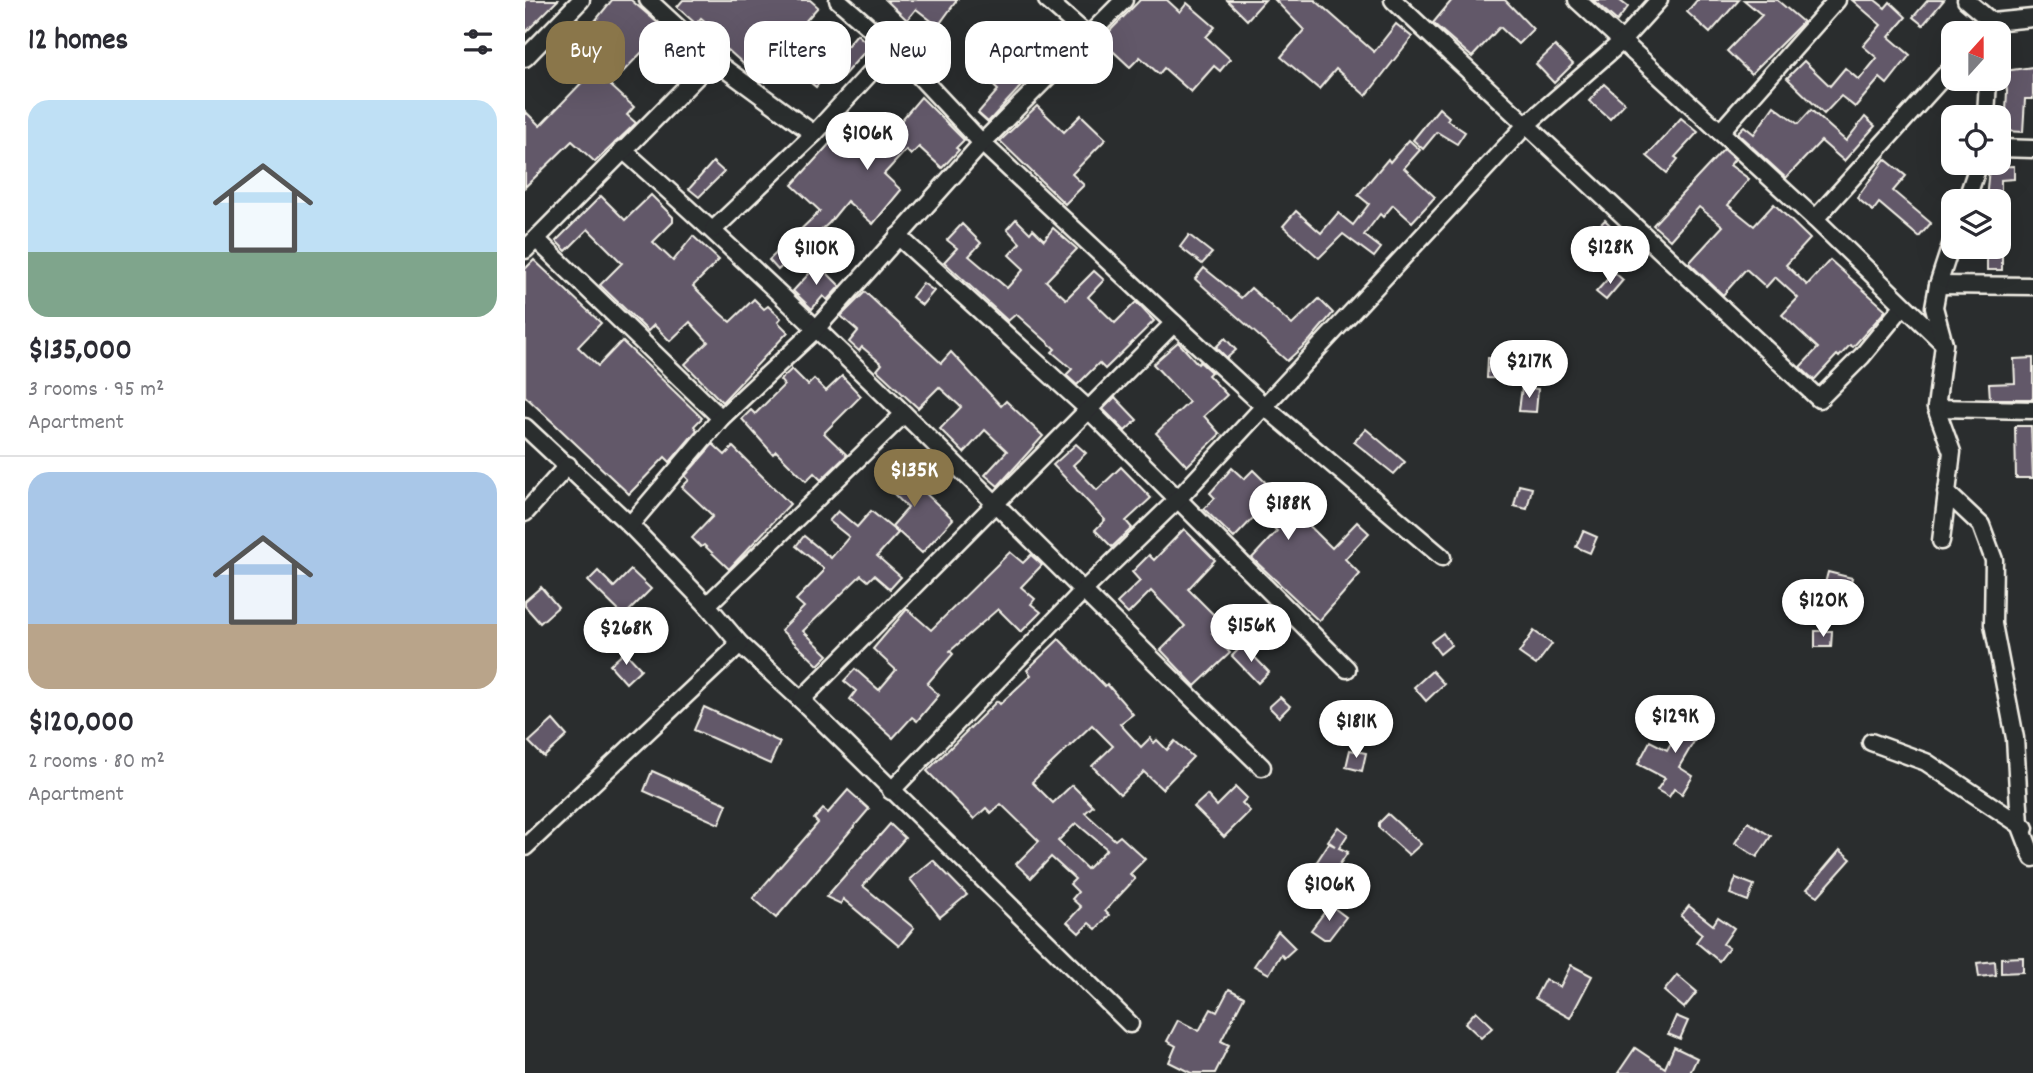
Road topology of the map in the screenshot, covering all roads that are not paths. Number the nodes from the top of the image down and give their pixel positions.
1 (580, 0) edge
2 (648, 0) edge
3 (838, 0) edge
4 (1047, 0) edge
5 (1124, 0) edge
6 (1393, 0) edge
7 (1577, 0) edge
8 (1659, 0) edge
9 (1837, 0) edge
10 (1966, 0) edge
11 (2033, 18) edge
12 (671, 21) edge
13 (1071, 21) edge
14 (1103, 21) edge
15 (1982, 21) edge
16 (865, 24) edge
17 (2011, 24) edge
18 (1621, 43) junction
19 (525, 58) edge
20 (730, 72) edge
21 (865, 78) edge
22 (1941, 79) edge
23 (688, 84) edge
24 (927, 84) edge
25 (1040, 84) edge
26 (1526, 125) junction
27 (1720, 132) junction
28 (814, 134) junction
29 (982, 143) junction
30 (2011, 148) edge
31 (622, 149) junction
32 (2033, 149) edge
33 (1815, 219) junction
34 (713, 230) junction
35 (898, 236) junction
36 (530, 244) edge
37 (1946, 259) edge
38 (1938, 285) junction
39 (2033, 286) edge
40 (1903, 306) junction
41 (1174, 323) junction
42 (814, 330) junction
43 (1944, 344) junction
44 (1265, 407) junction
45 (1936, 408) junction
46 (1087, 409) junction
47 (2033, 410) edge
48 (904, 414) junction
49 (721, 418) junction
50 (525, 427) edge
51 (568, 465) junction
52 (1945, 492) junction
53 (1176, 501) junction
54 (994, 505) junction
55 (525, 513) edge
56 (629, 525) junction
57 (1941, 541) dead end
58 (1442, 557) dead end
59 (1082, 592) junction
60 (707, 605) junction
61 (740, 644) junction
62 (1347, 669) dead end
63 (801, 700) junction
64 (1871, 742) dead end
65 (1262, 767) dead end
66 (891, 791) junction
67 (2027, 829) edge
68 (525, 847) edge
69 (2033, 858) edge
70 (1130, 1024) dead end

1 - 19 street
2 - 12 street
3 - 16 street
4 - 13 street
5 - 14 street
6 - 26 street
7 - 18 street
8 - 18 street
9 - 27 street
10 - 15 street
11 - 17 street
18 - 26 street
18 - 27 street
20 - 28 street
21 - 28 street
22 - 33 street
23 - 31 street
24 - 29 street
25 - 29 street
26 - 40 street
26 - 44 street
27 - 33 street
28 - 34 street
29 - 35 street
29 - 41 street
30 - 32 street
31 - 34 street
31 - 36 street
33 - 40 street
34 - 42 street
35 - 42 street
35 - 46 street
36 - 49 street
37 - 38 street
38 - 39 street
38 - 43 street
40 - 43 street
41 - 44 street
41 - 46 street
42 - 48 street
42 - 49 street
43 - 45 street
44 - 53 street
44 - 58 street
45 - 47 street
45 - 52 street
46 - 53 street
46 - 54 street
48 - 54 street
48 - 60 street
49 - 56 street
50 - 51 street
51 - 55 street
51 - 56 street
52 - 57 street
52 - 67 street
53 - 59 street
53 - 62 street
54 - 59 street
54 - 63 street
56 - 60 street
59 - 65 street
59 - 66 street
60 - 61 street
61 - 63 street
61 - 68 street
63 - 66 street
64 - 67 street
66 - 70 street
67 - 69 street

